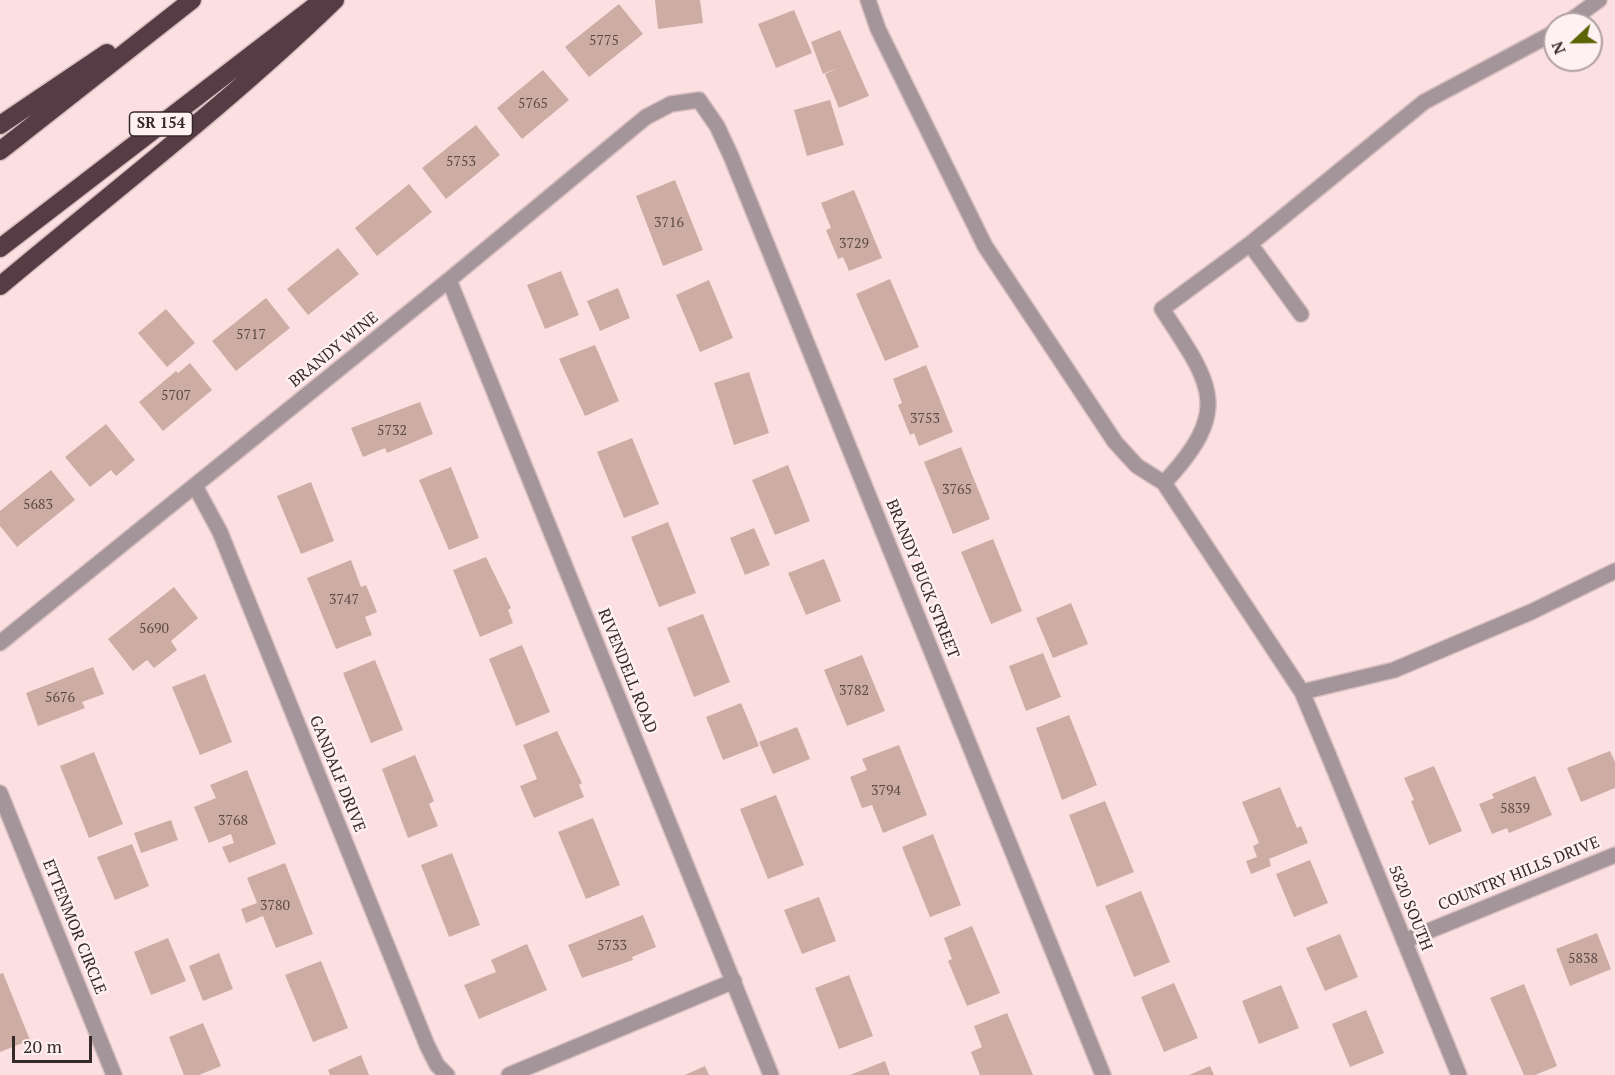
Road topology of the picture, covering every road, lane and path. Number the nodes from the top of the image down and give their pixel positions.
1 (182, 0) edge
2 (192, 0) edge
3 (322, 0) edge
4 (335, 0) edge
5 (868, 0) edge
6 (1599, 0) edge
7 (1582, 12) edge
8 (1543, 38) edge
9 (699, 100) joint
10 (0, 125) edge
11 (0, 151) edge
12 (1250, 244) junction
13 (0, 248) edge
14 (449, 280) junction
15 (0, 286) edge
16 (1301, 314) dead end
17 (1164, 483) junction
18 (195, 486) junction
19 (1615, 571) edge
20 (0, 644) edge
21 (1302, 692) junction
22 (0, 793) edge
23 (1615, 855) edge
24 (1404, 940) junction
25 (734, 981) junction
26 (114, 1075) edge
27 (447, 1075) edge
28 (509, 1075) edge
29 (771, 1075) edge
30 (1103, 1075) edge
31 (1459, 1075) edge

1 - 10 highway
2 - 11 highway
3 - 13 highway, SR 154
4 - 15 highway
5 - 17 street
6 - 7 street
8 - 12 street
9 - 14 street, BRANDY WINE
9 - 30 street, BRANDY BUCK STREET
12 - 16 street
12 - 17 street
14 - 18 street, BRANDY WINE
14 - 25 street, RIVENDELL ROAD
17 - 21 street, 5820 SOUTH
18 - 20 street, BRANDY WINE
18 - 27 street, GANDALF DRIVE
19 - 21 street
21 - 24 street, 5820 SOUTH
22 - 26 street, ETTENMOR CIRCLE
23 - 24 street, COUNTRY HILLS DRIVE
24 - 31 street, 5820 SOUTH
25 - 28 street
25 - 29 street, RIVENDELL ROAD

